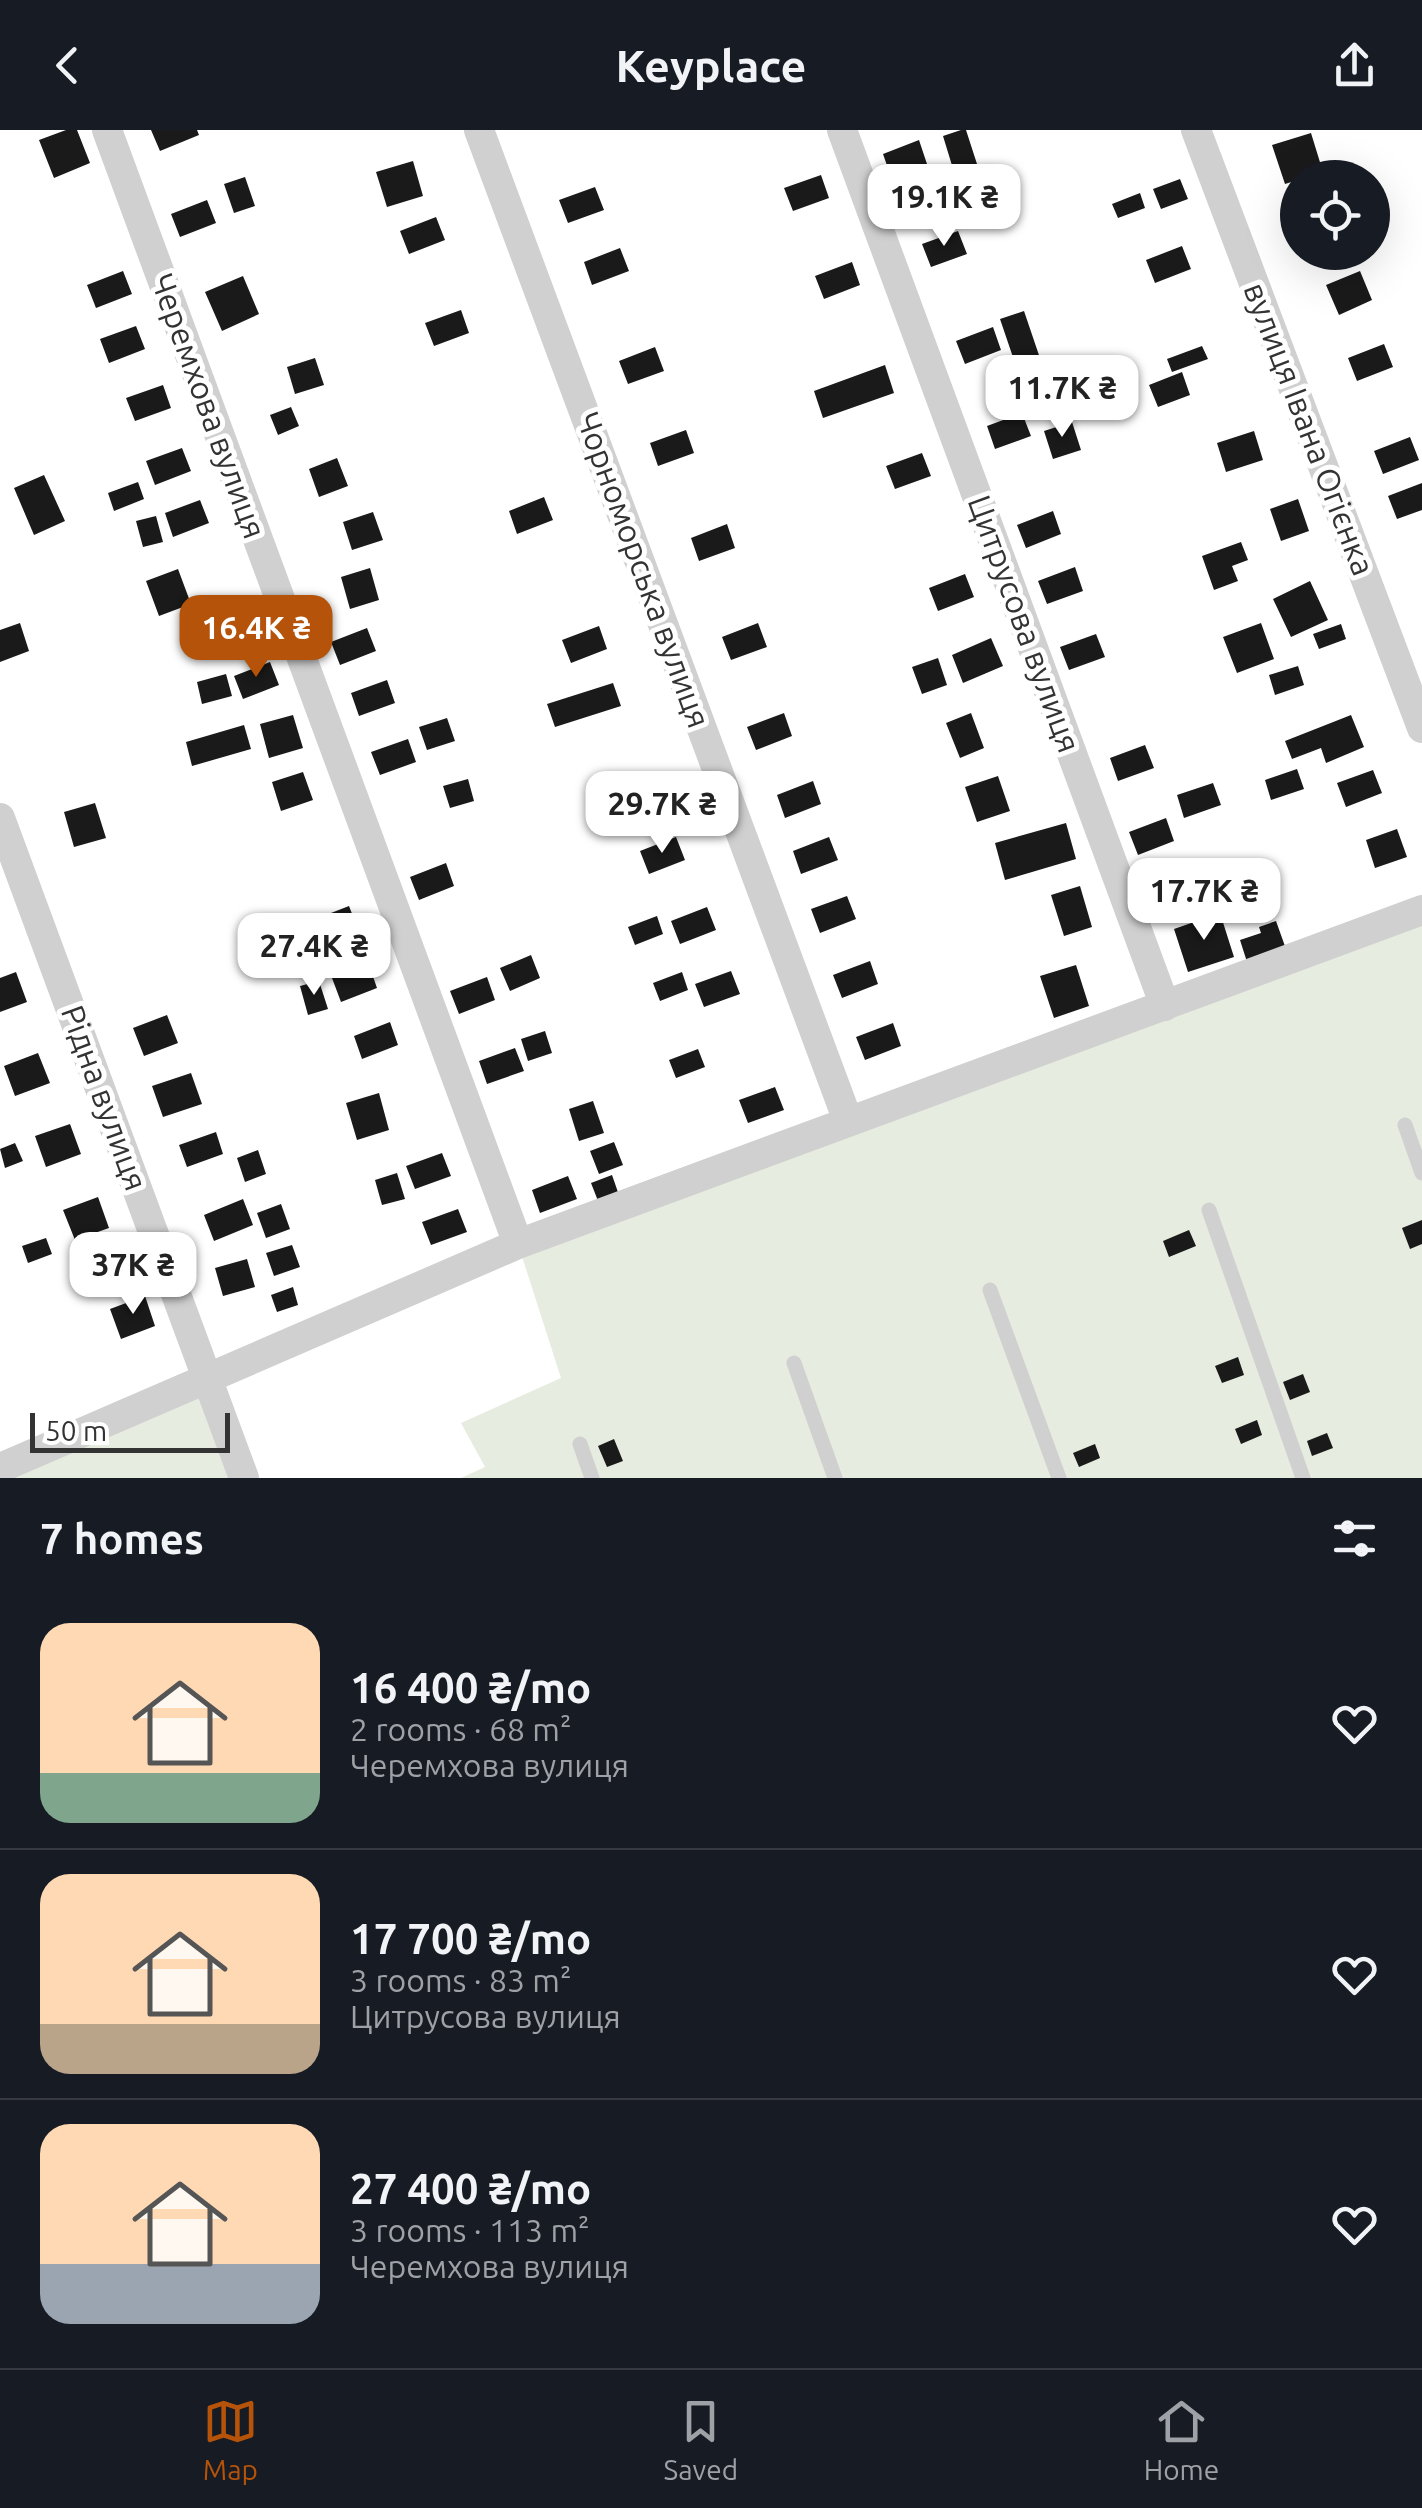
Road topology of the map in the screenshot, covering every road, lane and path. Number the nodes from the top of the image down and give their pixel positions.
1 (107, 130) edge
2 (479, 130) edge
3 (842, 130) edge
4 (1196, 130) edge
5 (1422, 728) edge
6 (0, 818) edge
7 (1422, 910) edge
8 (1165, 1006) junction
9 (848, 1122) junction
10 (1404, 1125) dead end
11 (1422, 1173) edge
12 (1208, 1210) dead end
13 (518, 1244) junction
14 (990, 1290) dead end
15 (794, 1363) dead end
16 (207, 1379) junction
17 (580, 1444) dead end
18 (0, 1468) edge
19 (244, 1478) edge
20 (592, 1478) edge
21 (835, 1478) edge
22 (1060, 1478) edge
23 (1303, 1478) edge

1 - 13 street, Черемхова вулиця
2 - 9 street, Чорноморська вулиця
3 - 8 street, Цитрусова вулиця
4 - 5 street, вулиця Івана Огієнка
6 - 16 street, Рідна вулиця
7 - 8 street
8 - 9 street
9 - 13 street
10 - 11 lane
12 - 23 lane
13 - 16 street
14 - 22 lane
15 - 21 lane
16 - 18 street
16 - 19 street, Рідна вулиця
17 - 20 lane

